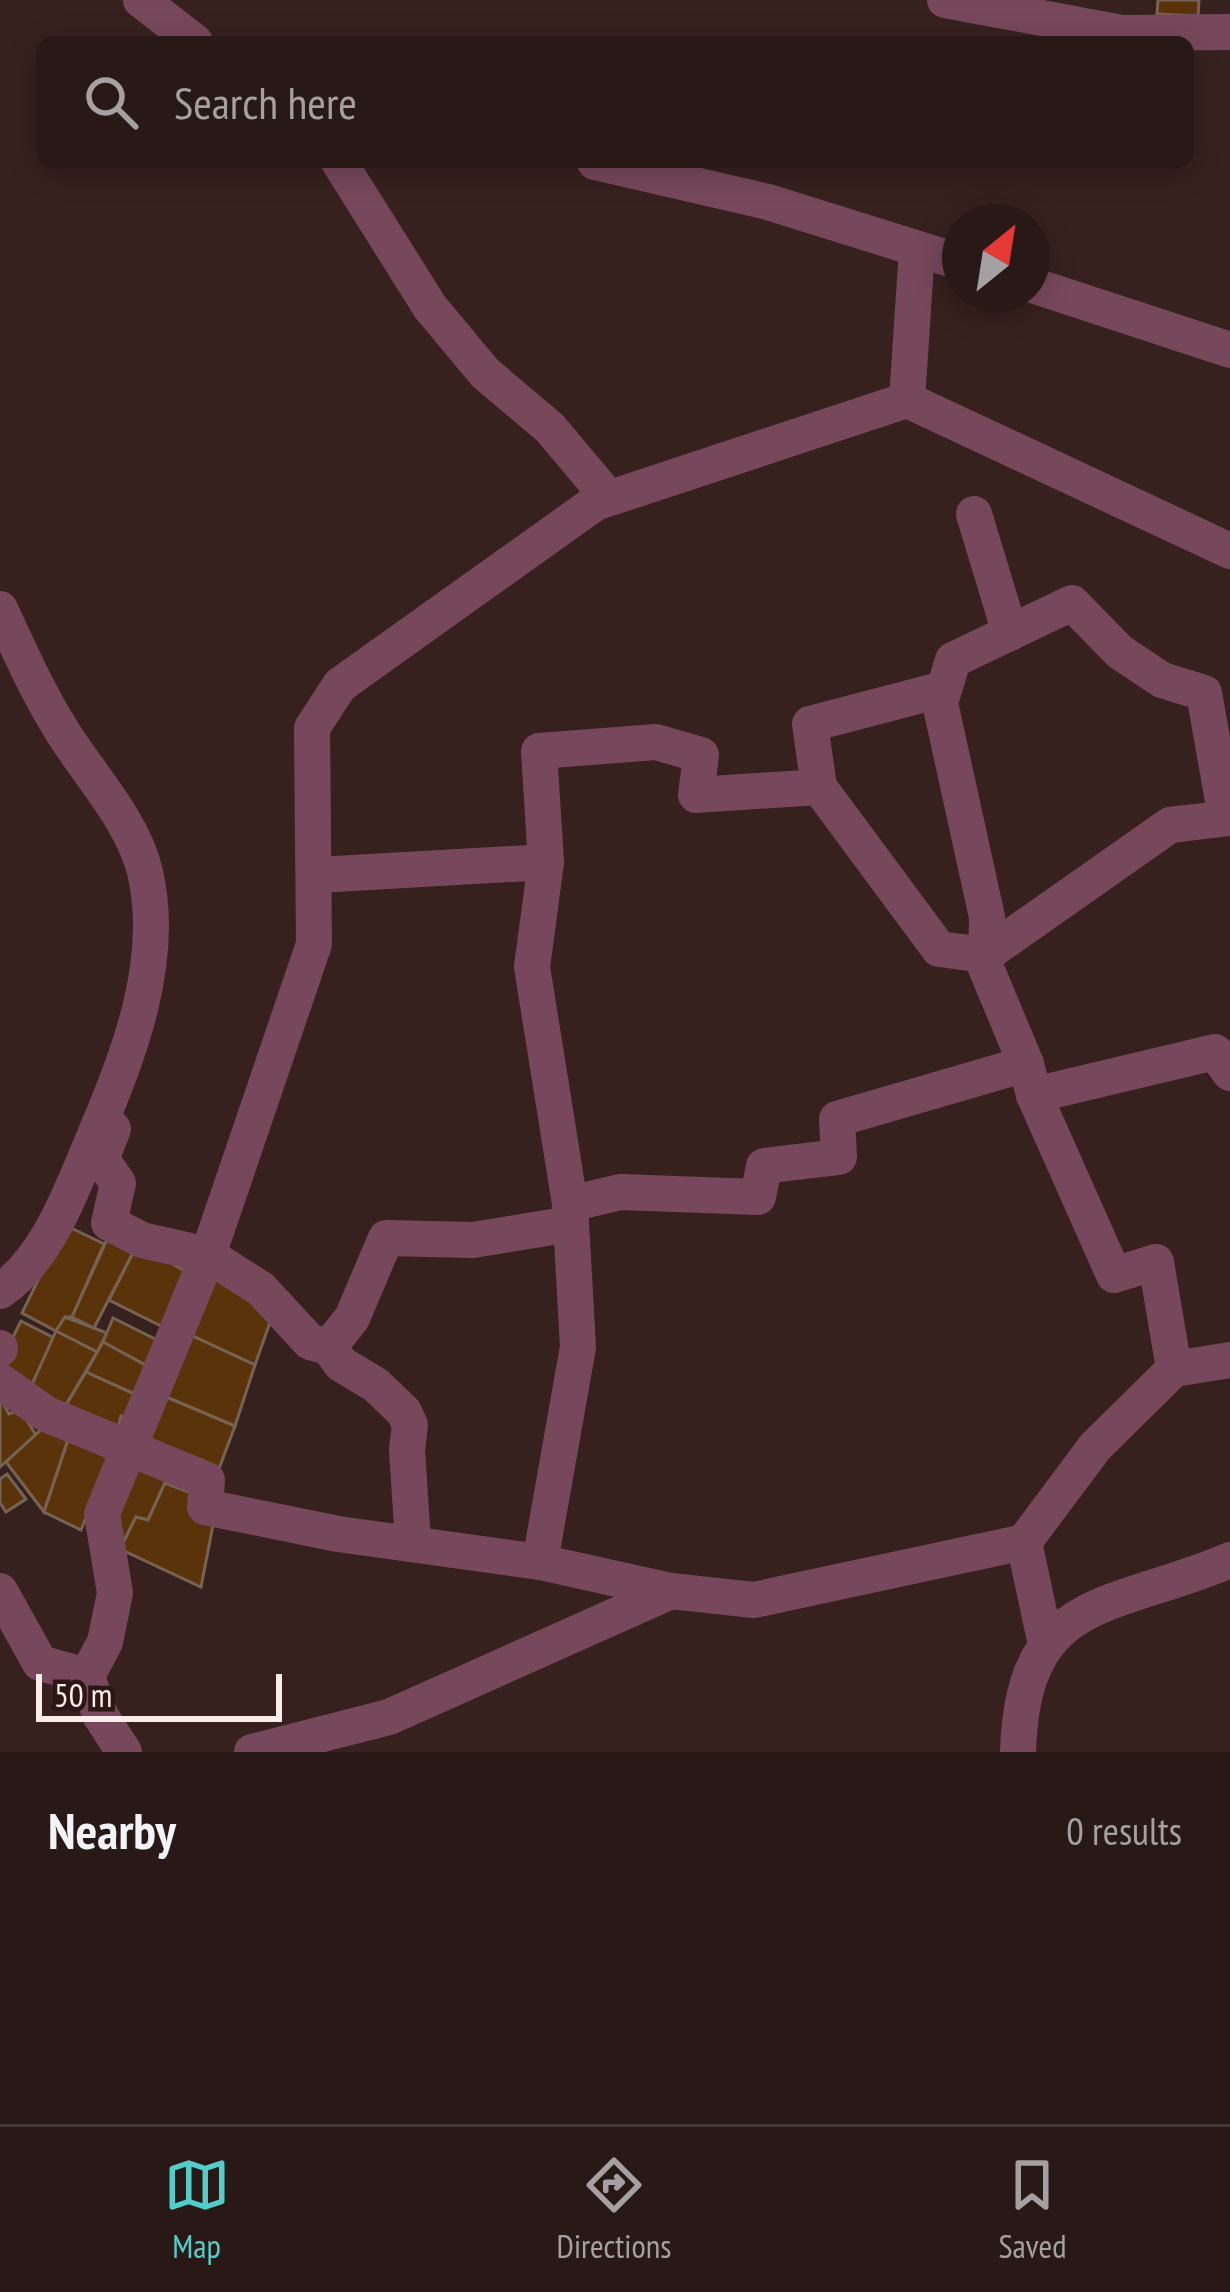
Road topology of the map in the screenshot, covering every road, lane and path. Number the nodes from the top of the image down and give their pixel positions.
1 (141, 0) edge
2 (945, 0) edge
3 (1230, 32) edge
4 (187, 36) edge
5 (343, 168) edge
6 (621, 168) edge
7 (916, 249) junction
8 (942, 257) edge
9 (1050, 291) edge
10 (1230, 350) edge
11 (907, 400) junction
12 (608, 497) junction
13 (974, 514) dead end
14 (1230, 550) edge
15 (0, 609) edge
16 (1010, 633) junction
17 (944, 689) junction
18 (818, 787) junction
19 (1228, 818) edge
20 (546, 862) junction
21 (316, 875) junction
22 (986, 955) junction
23 (1230, 1073) edge
24 (1030, 1080) junction
25 (106, 1109) junction
26 (570, 1214) junction
27 (208, 1255) junction
28 (0, 1291) edge
29 (329, 1348) junction
30 (1230, 1360) edge
31 (1174, 1369) junction
32 (0, 1381) edge
33 (130, 1447) junction
34 (413, 1542) junction
35 (1024, 1542) junction
36 (1230, 1560) edge
37 (540, 1562) junction
38 (0, 1591) edge
39 (671, 1591) junction
40 (1045, 1640) junction
41 (87, 1676) junction
42 (124, 1752) edge
43 (252, 1752) edge
44 (1018, 1752) edge

1 - 4 street
2 - 3 street
5 - 12 street
6 - 7 street
7 - 8 street
7 - 11 street
9 - 10 street
11 - 12 street
11 - 14 street
12 - 21 street
13 - 16 street
15 - 25 street
16 - 17 street
16 - 19 street
17 - 18 street
17 - 22 street
18 - 20 street
18 - 22 street
19 - 22 street
20 - 21 street
20 - 26 street
21 - 27 street
22 - 24 street
23 - 24 street
24 - 26 street
24 - 31 street
25 - 27 street
25 - 28 street
26 - 29 street
26 - 37 street
27 - 29 street
27 - 33 street
29 - 34 street
30 - 31 street
31 - 35 street
32 - 33 street
33 - 34 street
33 - 41 street
34 - 37 street
35 - 39 street
35 - 40 street
36 - 40 street
37 - 39 street
38 - 41 street
39 - 43 street
40 - 44 street
41 - 42 street

